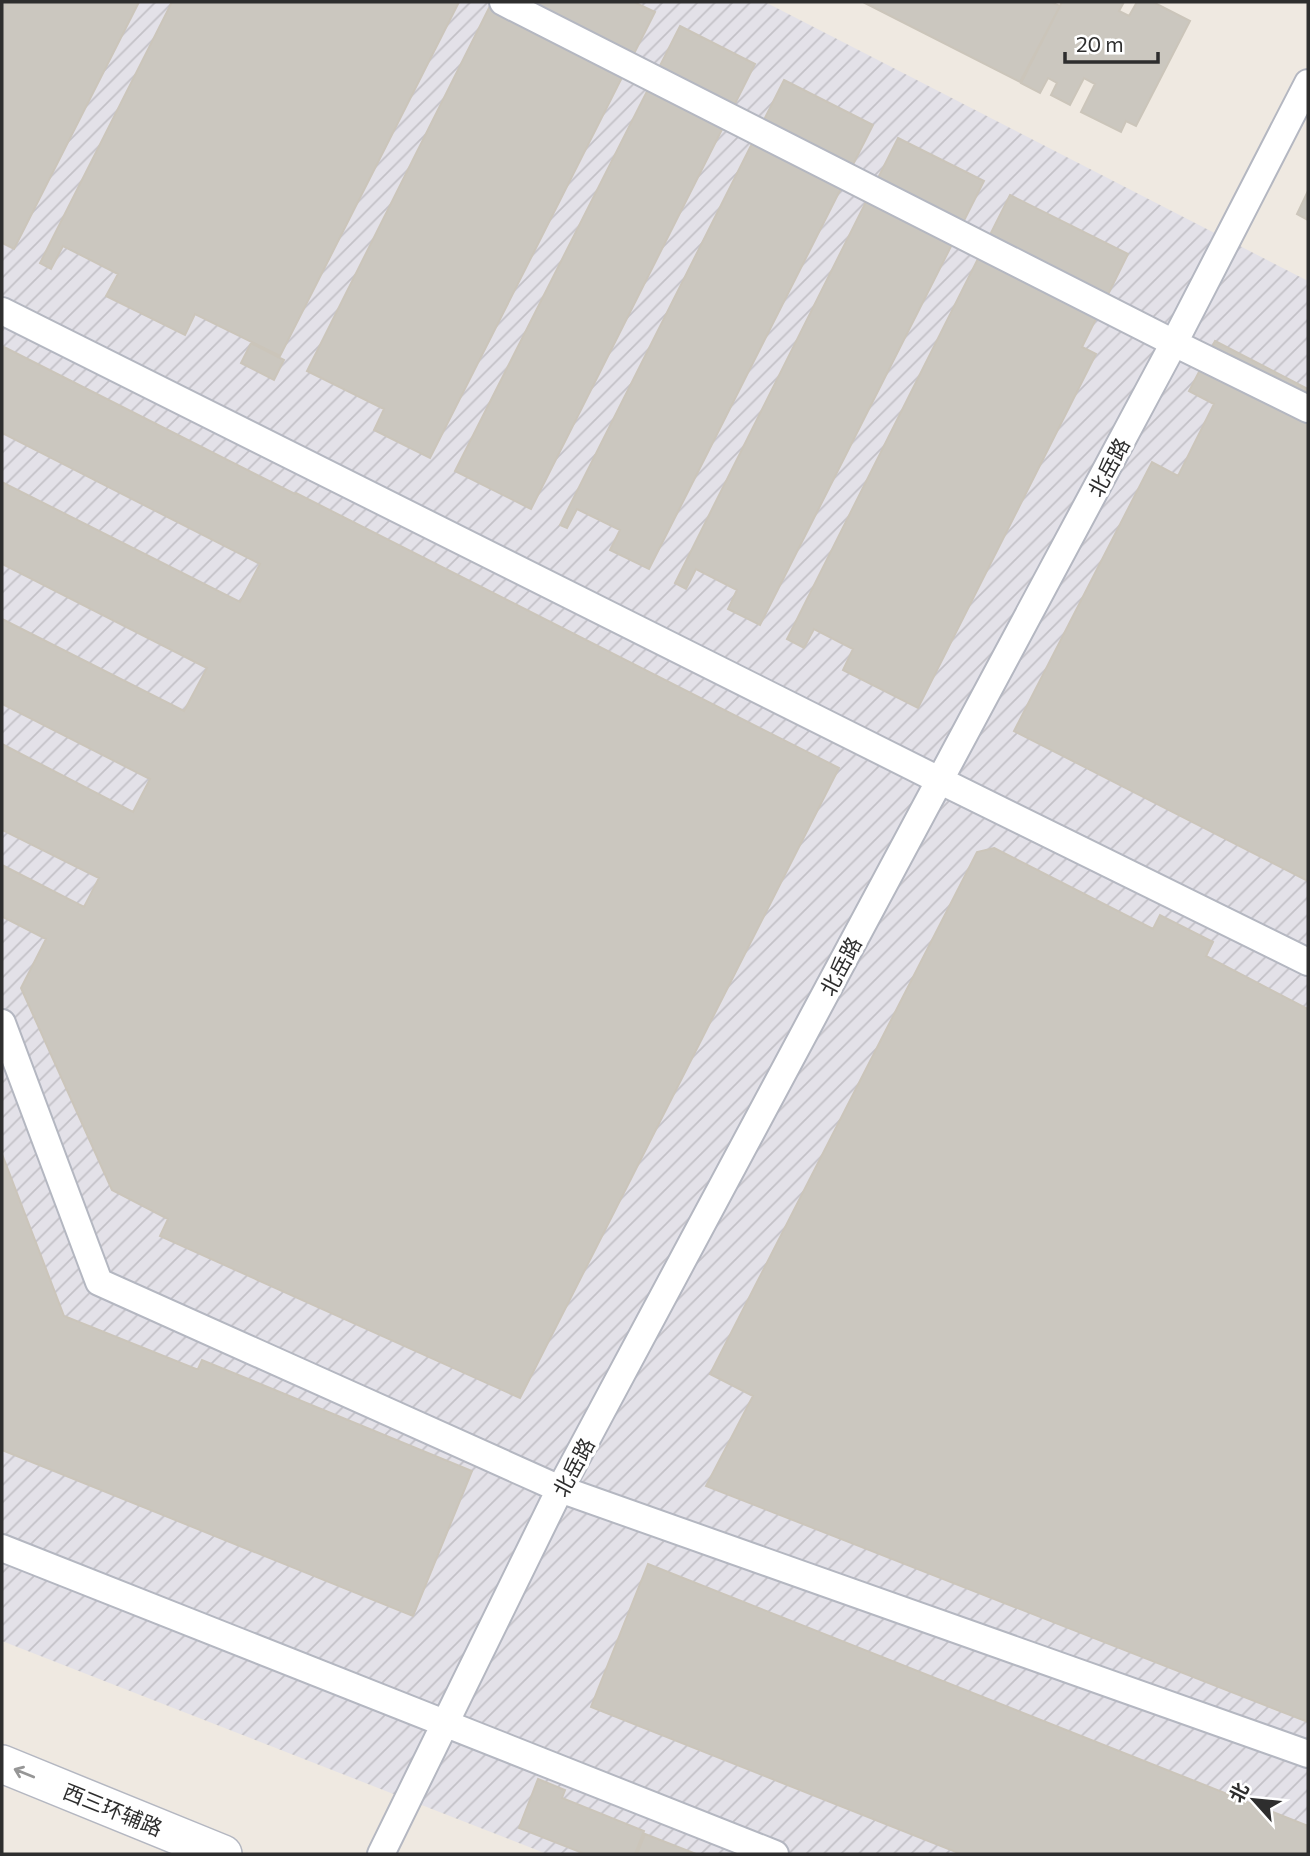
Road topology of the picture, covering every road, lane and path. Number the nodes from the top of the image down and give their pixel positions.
1 (503, 2) edge
2 (1308, 83) edge
3 (2, 312) edge
4 (1174, 344) junction
5 (1308, 409) edge
6 (939, 780) junction
7 (1308, 961) edge
8 (2, 1023) edge
9 (560, 1489) junction
10 (2, 1548) edge
11 (444, 1724) junction
12 (1308, 1754) edge
13 (2, 1764) edge
14 (223, 1854) edge
15 (381, 1854) edge
16 (775, 1854) edge

1 - 4 street
2 - 4 street, 北岳路
3 - 6 street
4 - 5 street
4 - 6 street, 北岳路
6 - 7 street
6 - 9 street, 北岳路
8 - 9 street
9 - 11 street, 北岳路
9 - 12 street
10 - 11 street
11 - 15 street, 北岳路
11 - 16 street
14 -> 13 main road, 西三环辅路

